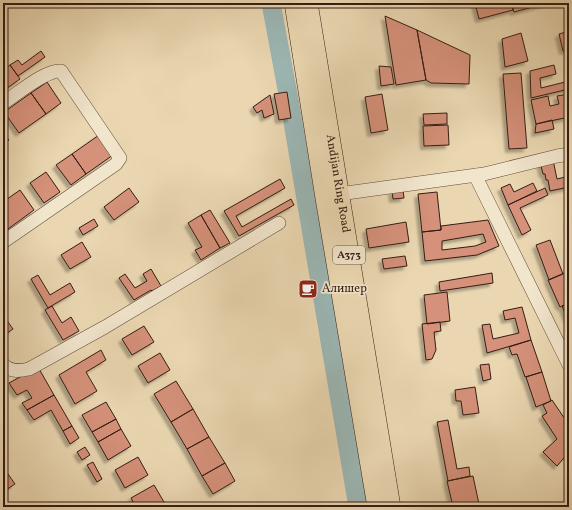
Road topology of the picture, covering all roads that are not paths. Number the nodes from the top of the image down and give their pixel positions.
1 (294, 3) edge
2 (308, 3) edge
3 (3, 103) edge
4 (569, 154) edge
5 (475, 175) junction
6 (339, 194) junction
7 (279, 223) dead end
8 (3, 242) edge
9 (3, 364) edge
10 (569, 365) edge
11 (377, 507) edge
12 (391, 507) edge

1 - 11 highway, Andijan Ring Road / A373
2 - 6 highway, Andijan Ring Road / A373
3 - 8 street
4 - 5 street
5 - 6 street
5 - 10 street
6 - 12 highway, Andijan Ring Road / A373
7 - 9 street

